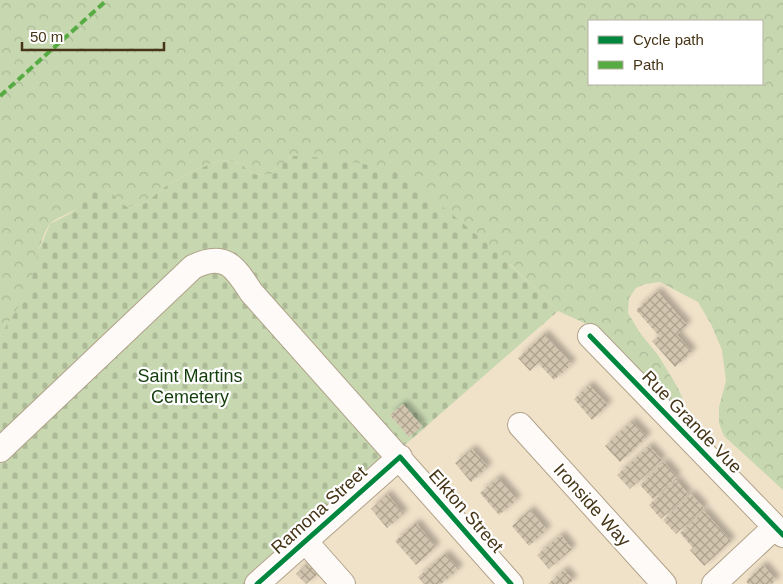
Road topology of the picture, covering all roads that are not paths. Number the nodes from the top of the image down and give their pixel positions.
1 (590, 336) dead end
2 (520, 426) dead end
3 (0, 450) edge
4 (400, 457) junction
5 (779, 531) edge
6 (305, 541) junction
7 (257, 584) edge
8 (343, 584) edge
9 (511, 584) edge
10 (664, 584) edge
11 (714, 584) edge

1 - 5 street, Rue Grande Vue
2 - 10 street, Ironside Way
3 - 4 street, Elkton Street
4 - 6 street, Ramona Street
4 - 9 street, Elkton Street
5 - 11 street
6 - 7 street, Ramona Street
6 - 8 street

